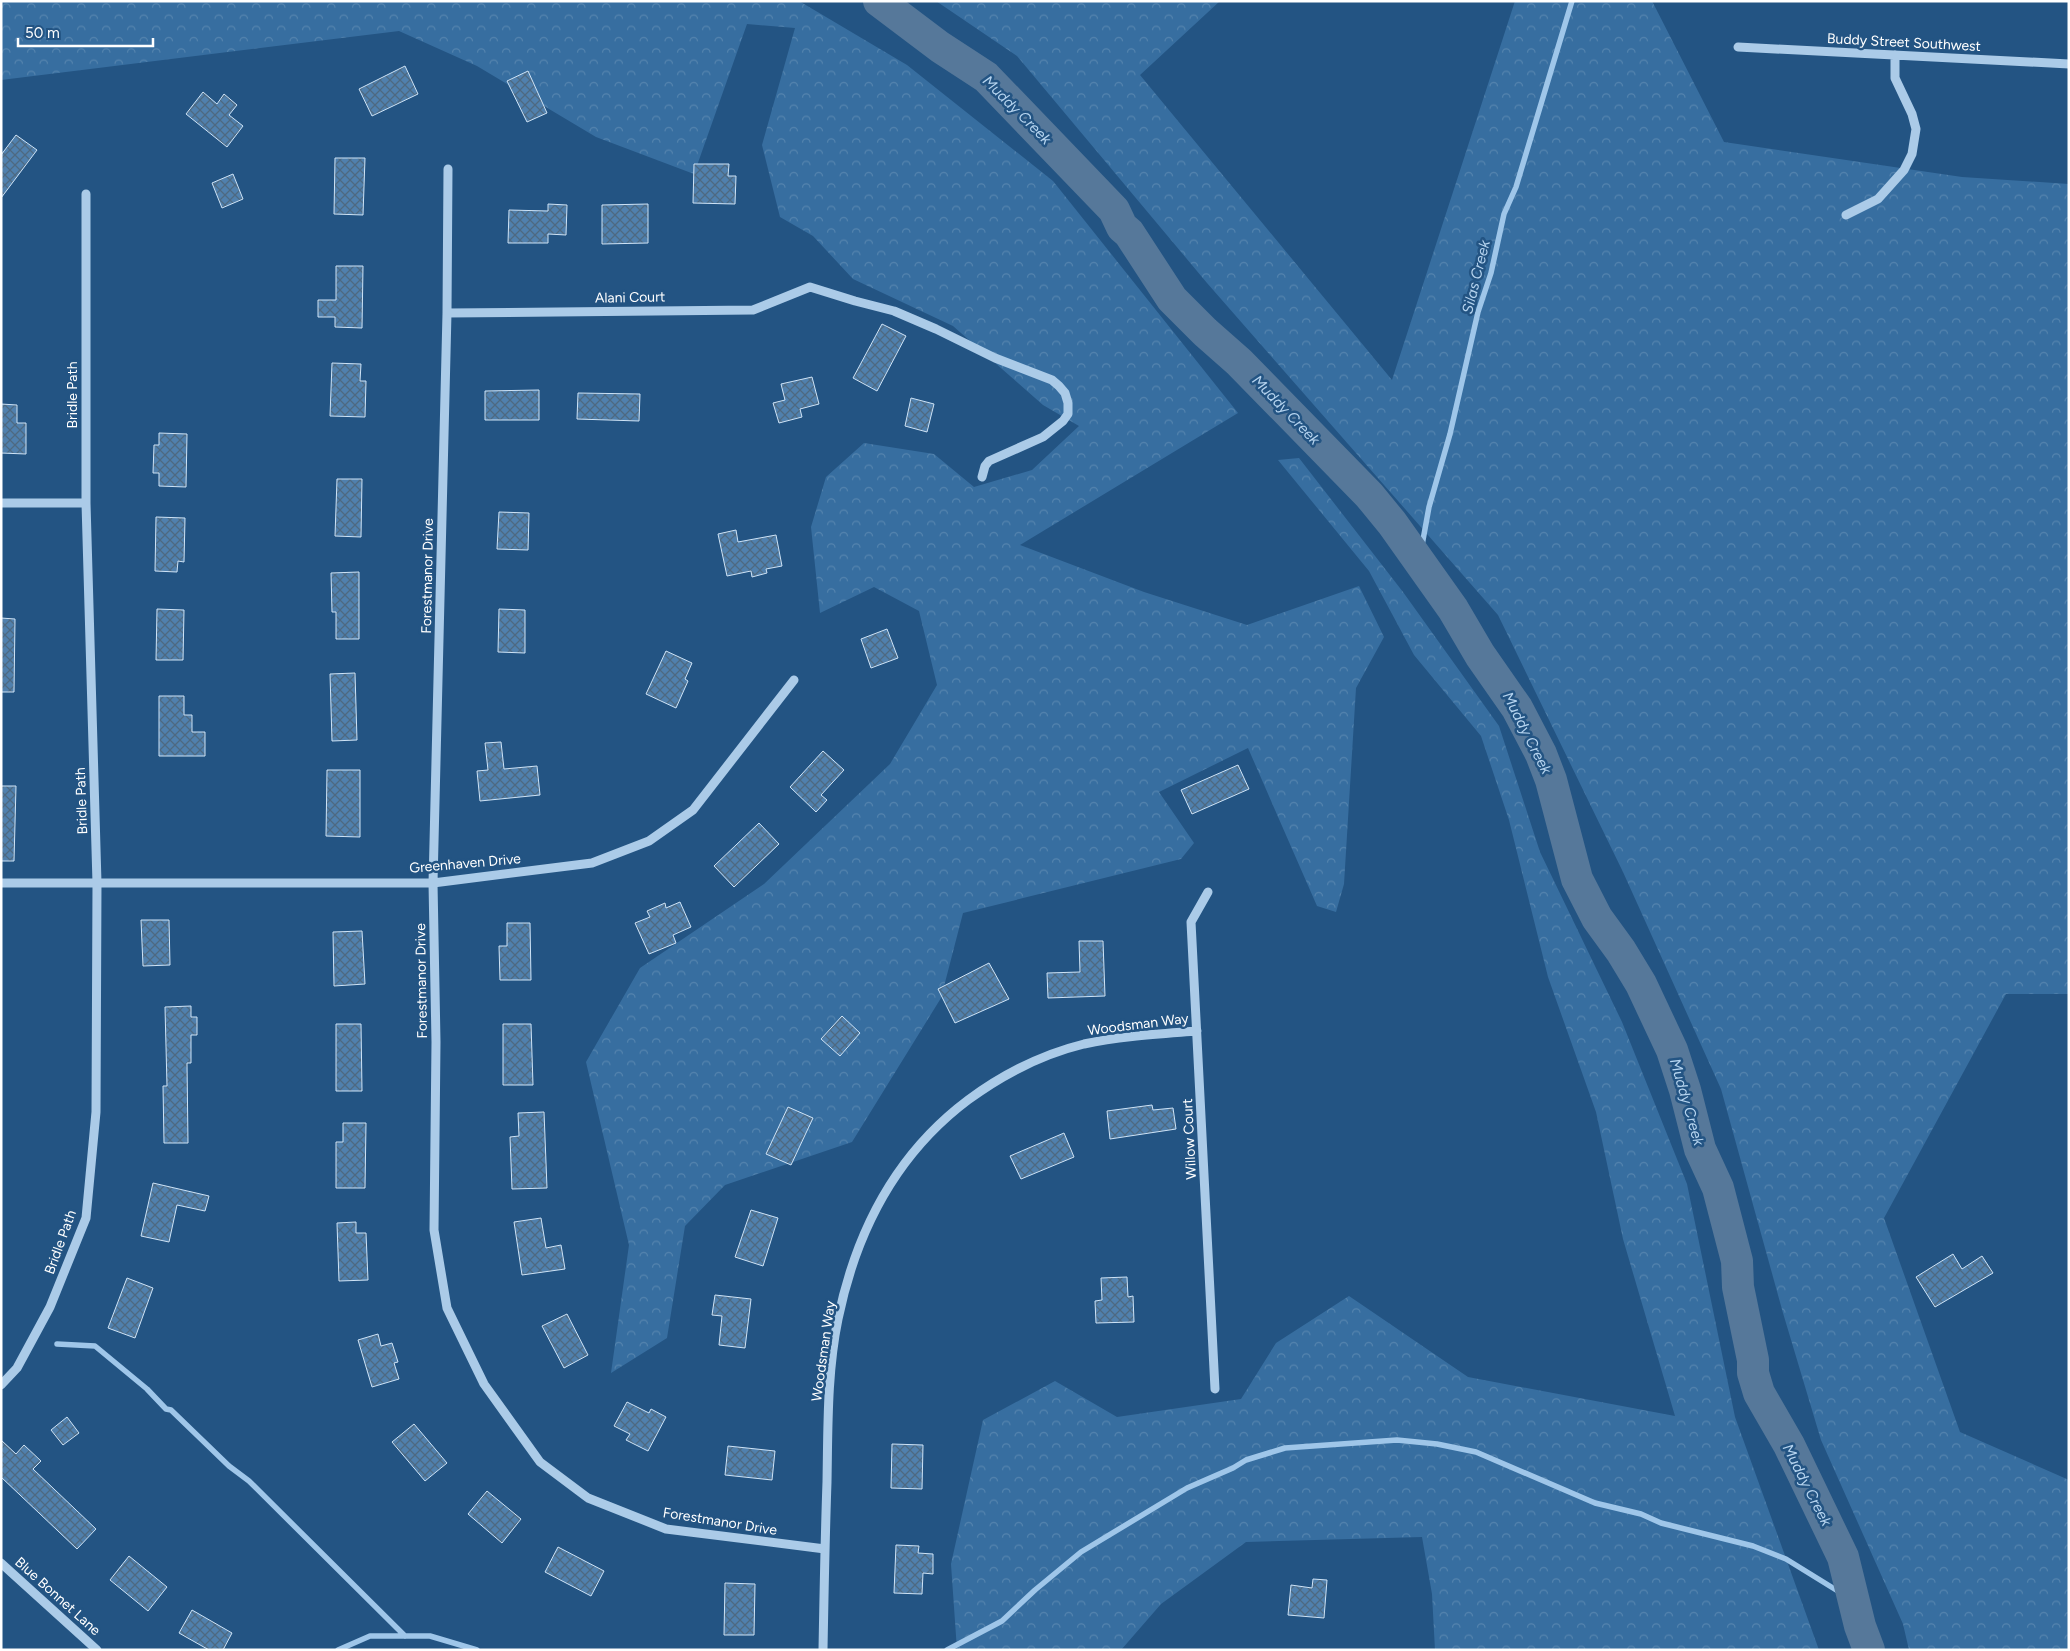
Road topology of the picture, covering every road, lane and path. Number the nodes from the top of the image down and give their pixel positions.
1 (1738, 47) dead end
2 (1895, 55) junction
3 (2069, 64) edge
4 (448, 169) dead end
5 (86, 194) dead end
6 (1846, 215) dead end
7 (447, 313) junction
8 (982, 477) dead end
9 (1, 503) edge
10 (86, 503) junction
11 (794, 680) dead end
12 (1, 882) edge
13 (97, 883) junction
14 (433, 883) junction
15 (1208, 892) dead end
16 (1197, 1031) junction
17 (1, 1385) edge
18 (1215, 1389) dead end
19 (825, 1549) junction
20 (1, 1563) edge
21 (97, 1650) edge
22 (824, 1650) edge

1 - 2 street, Buddy Street Southwest
2 - 3 street, Buddy Street Southwest
2 - 6 street
4 - 7 street, Forestmanor Drive
5 - 10 street, Bridle Path
7 - 8 street, Alani Court
7 - 14 street, Forestmanor Drive
9 - 10 street
10 - 13 street, Bridle Path
11 - 14 street, Greenhaven Drive
12 - 13 street, Greenhaven Drive
13 - 14 street, Greenhaven Drive
13 - 17 street, Bridle Path
14 - 19 street, Forestmanor Drive
15 - 16 street, Willow Court
16 - 18 street, Willow Court
16 - 19 street, Woodsman Way
19 - 22 street, Woodsman Way
20 - 21 street, Blue Bonnet Lane

